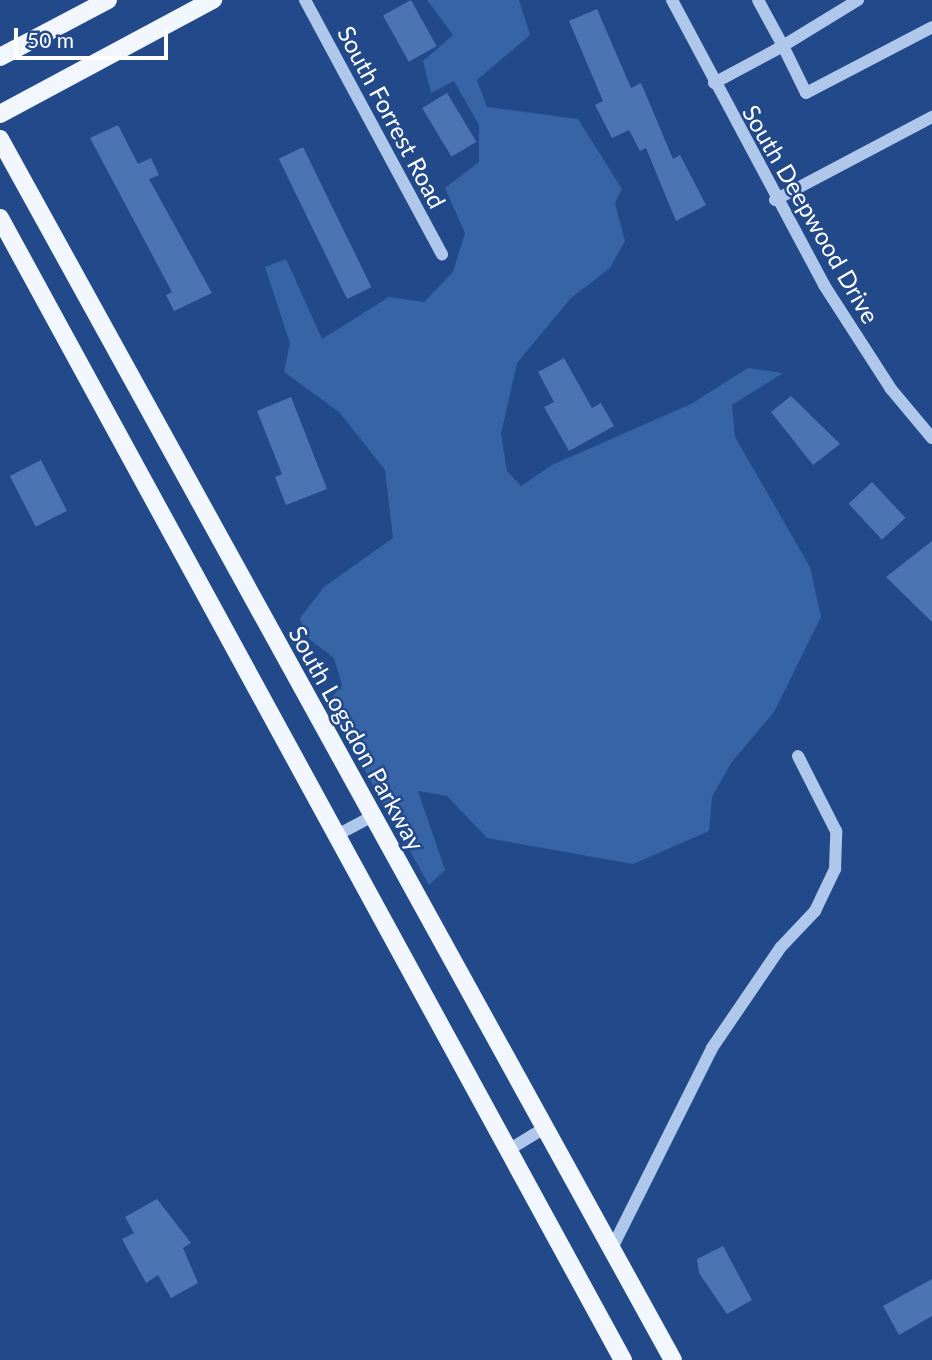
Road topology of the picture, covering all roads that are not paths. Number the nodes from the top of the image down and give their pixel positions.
1 (108, 0) edge
2 (213, 0) edge
3 (305, 0) edge
4 (672, 0) edge
5 (758, 0) edge
6 (858, 0) edge
7 (932, 27) edge
8 (783, 46) junction
9 (0, 57) edge
10 (714, 83) junction
11 (0, 114) edge
12 (932, 117) edge
13 (0, 139) edge
14 (775, 200) junction
15 (0, 218) edge
16 (442, 254) dead end
17 (932, 438) edge
18 (798, 755) dead end
19 (372, 816) junction
20 (337, 835) junction
21 (546, 1127) junction
22 (507, 1151) junction
23 (612, 1248) junction
24 (624, 1360) edge
25 (673, 1360) edge

1 - 9 main road
2 - 11 main road
3 - 16 street, South Forrest Road
4 - 10 street, South Deepwood Drive
5 - 8 street
6 - 8 street
7 - 8 street
8 - 10 street
10 - 14 street, South Deepwood Drive
12 - 14 street
13 - 19 main road, South Logsdon Parkway
14 - 17 street, South Deepwood Drive
15 - 20 main road
18 - 23 street
19 - 20 street
19 - 21 main road, South Logsdon Parkway
20 - 22 main road
21 - 22 street
21 - 23 main road, South Logsdon Parkway
22 - 24 main road
23 - 25 main road, South Logsdon Parkway

